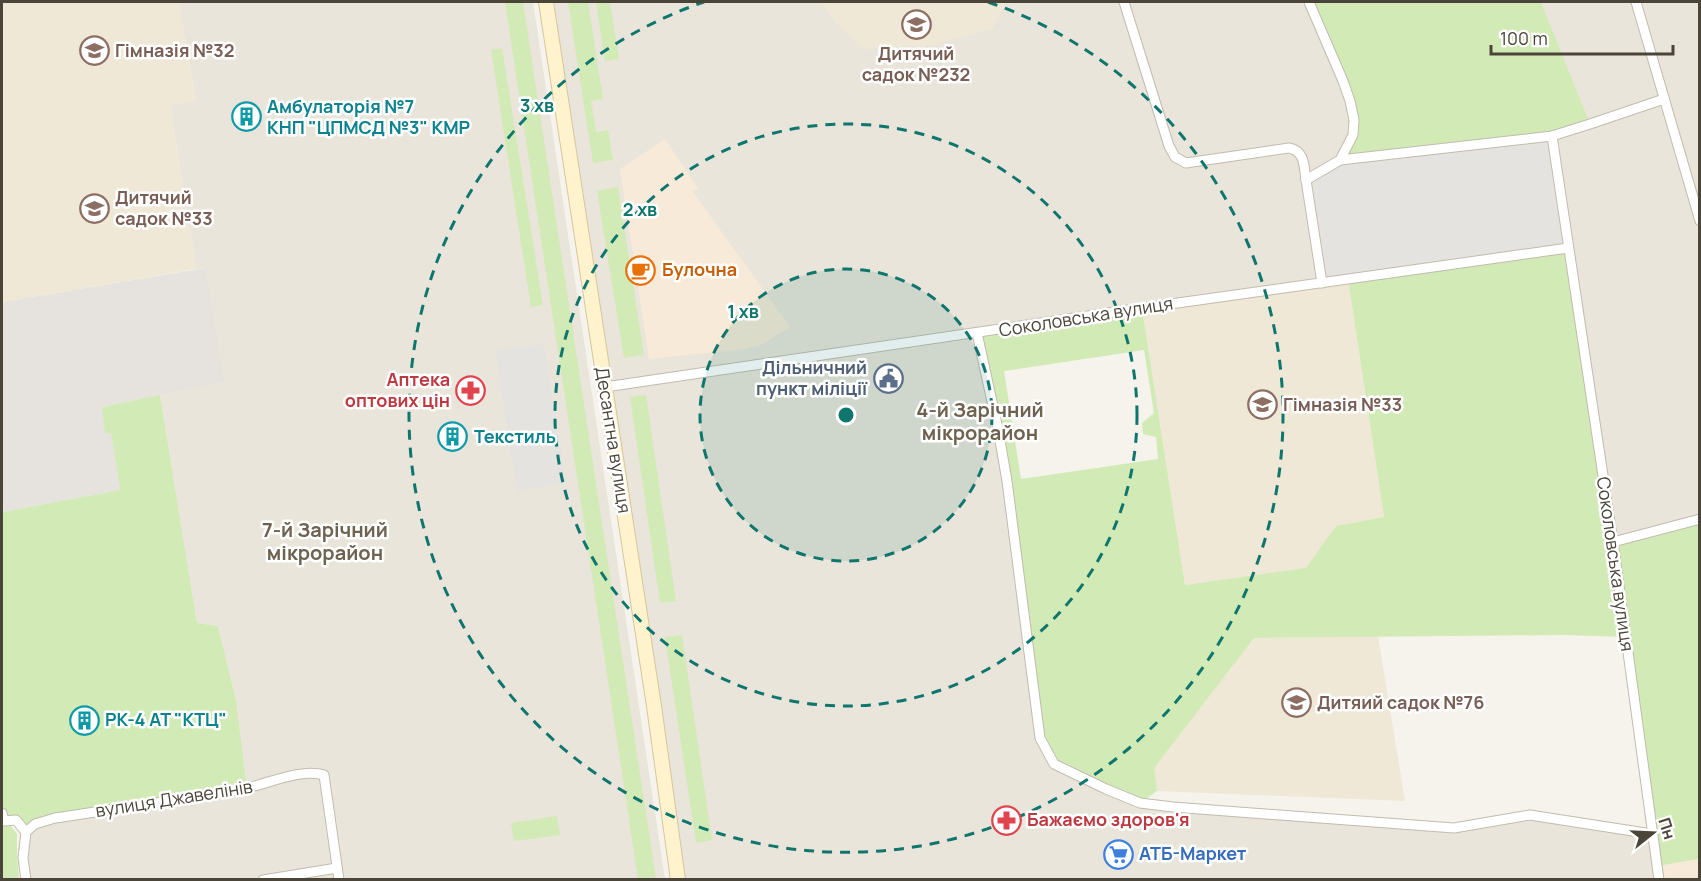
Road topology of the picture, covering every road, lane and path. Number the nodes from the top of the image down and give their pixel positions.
1 (546, 2) edge
2 (1124, 2) edge
3 (1309, 2) edge
4 (1636, 2) edge
5 (1664, 99) junction
6 (1552, 136) junction
7 (1340, 160) junction
8 (1306, 180) junction
9 (1700, 221) edge
10 (1568, 248) junction
11 (1322, 283) junction
12 (977, 333) junction
13 (605, 387) junction
14 (1700, 519) edge
15 (1613, 542) junction
16 (2, 813) edge
17 (26, 832) junction
18 (1652, 834) junction
19 (337, 868) junction
20 (26, 879) edge
21 (263, 879) edge
22 (339, 879) edge
23 (678, 879) edge
24 (1659, 879) edge

1 - 13 main road, Десантна вулиця
2 - 8 street
3 - 7 street
4 - 5 street
5 - 6 street
5 - 9 street
6 - 7 street
6 - 10 street, Соколовська вулиця
7 - 8 street
8 - 11 street
10 - 11 street, Соколовська вулиця
10 - 15 street, Соколовська вулиця
11 - 12 street, Соколовська вулиця
12 - 13 street, Соколовська вулиця
12 - 18 street
13 - 23 main road, Десантна вулиця
14 - 15 street
15 - 18 street, Соколовська вулиця
16 - 17 street
17 - 19 street, вулиця Джавелінів
17 - 20 street
18 - 24 street, Соколовська вулиця
19 - 21 street
19 - 22 street

